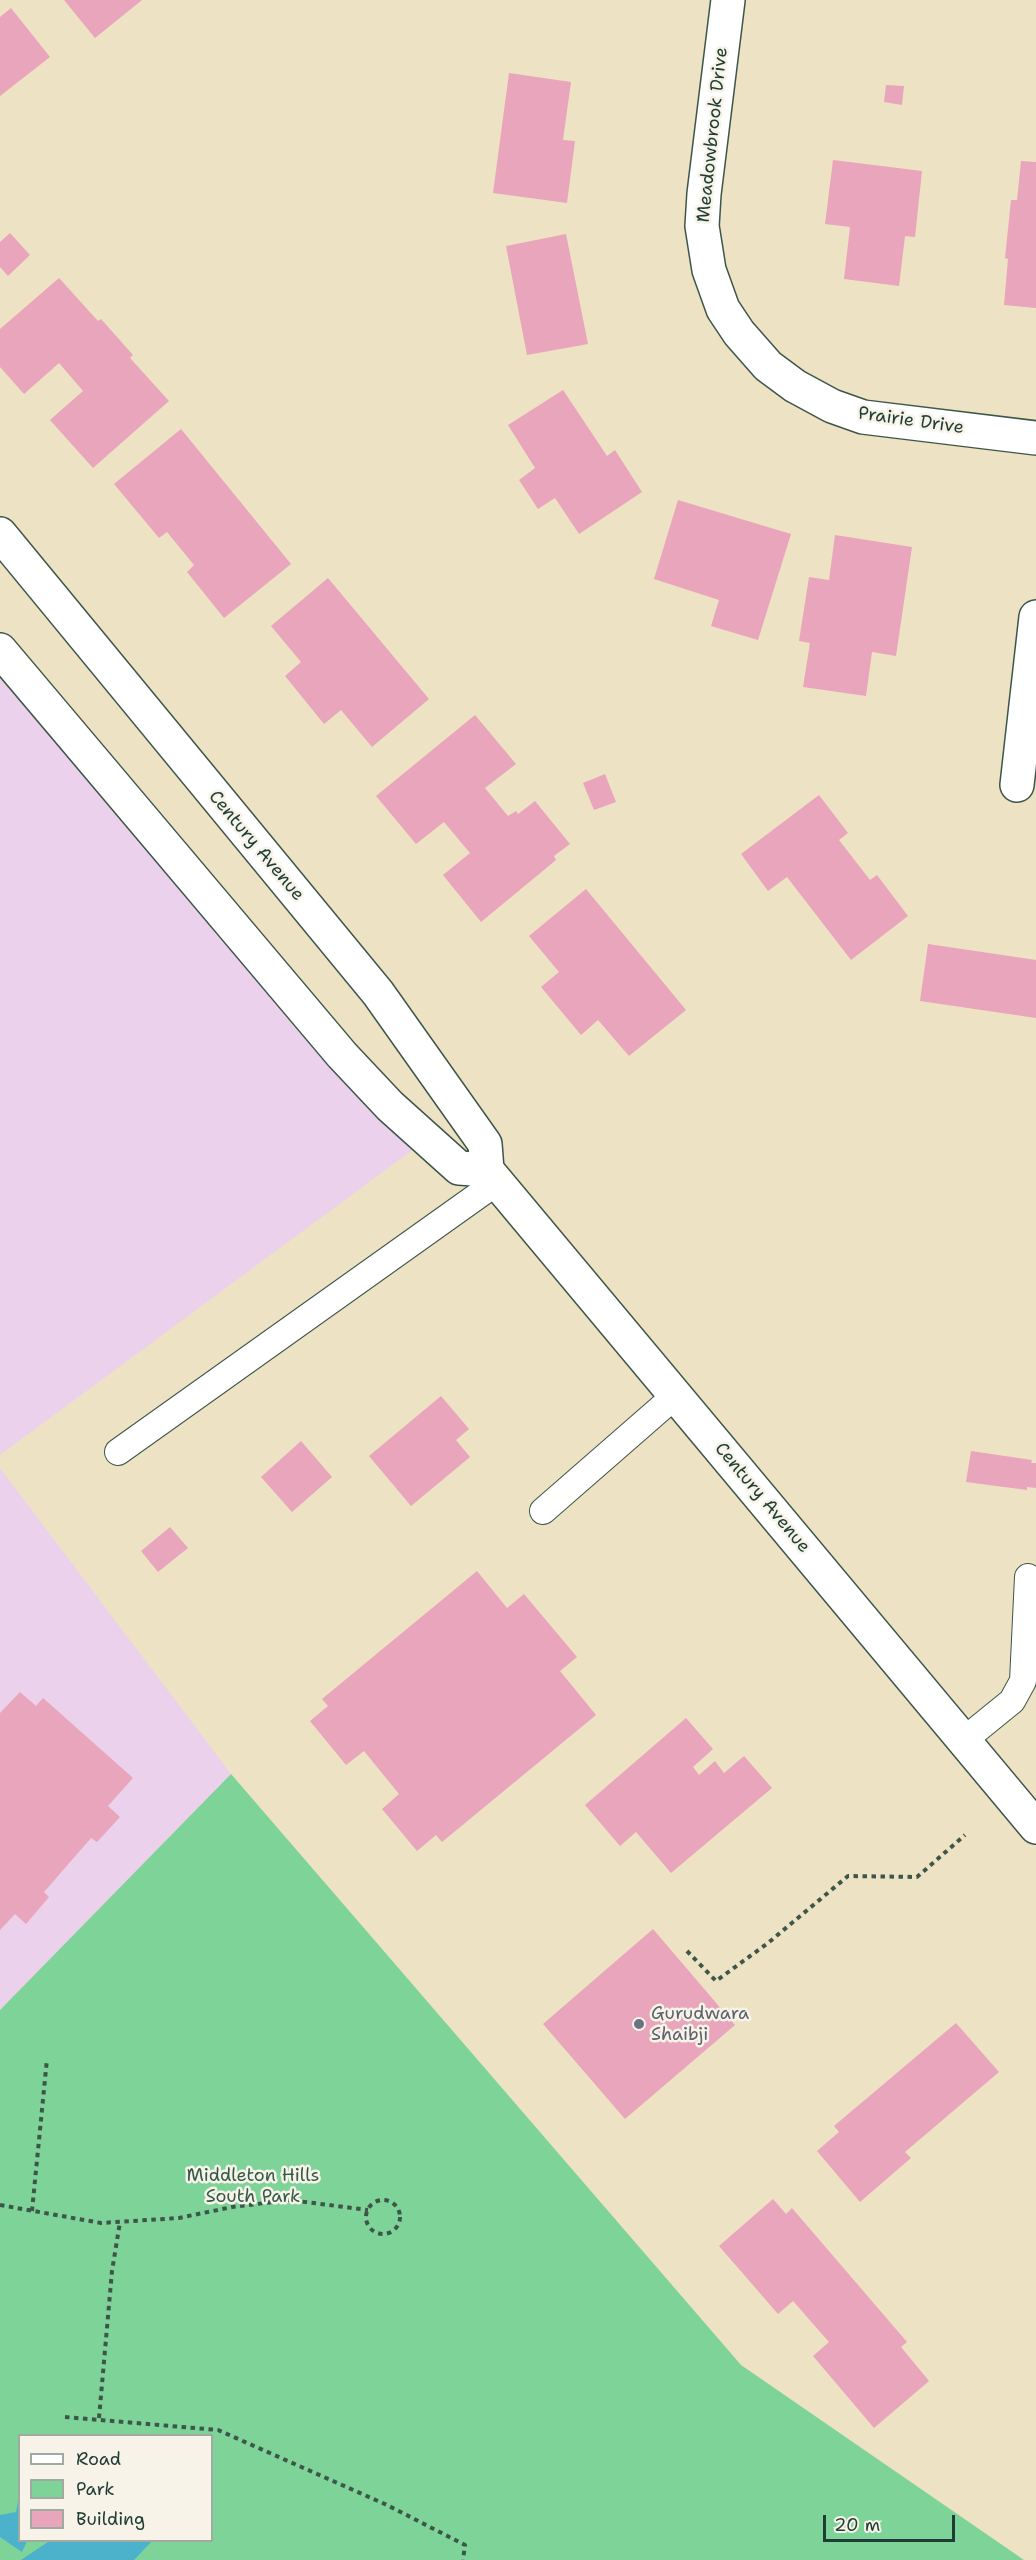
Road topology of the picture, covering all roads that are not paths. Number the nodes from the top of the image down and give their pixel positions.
1 (728, 0) edge
2 (709, 270) joint
3 (1036, 438) edge
4 (0, 534) edge
5 (1036, 617) edge
6 (0, 650) edge
7 (1017, 785) dead end
8 (492, 1176) junction
9 (676, 1395) junction
10 (118, 1452) dead end
11 (543, 1511) dead end
12 (1028, 1577) dead end
13 (964, 1740) junction
14 (1036, 1827) edge

1 - 2 main road, Meadowbrook Drive
2 - 3 main road, Prairie Drive
4 - 8 main road, Century Avenue
5 - 7 main road
6 - 8 main road
8 - 9 main road, Century Avenue
8 - 10 lane
9 - 11 lane
9 - 13 main road, Century Avenue
12 - 13 lane
13 - 14 main road, Century Avenue

